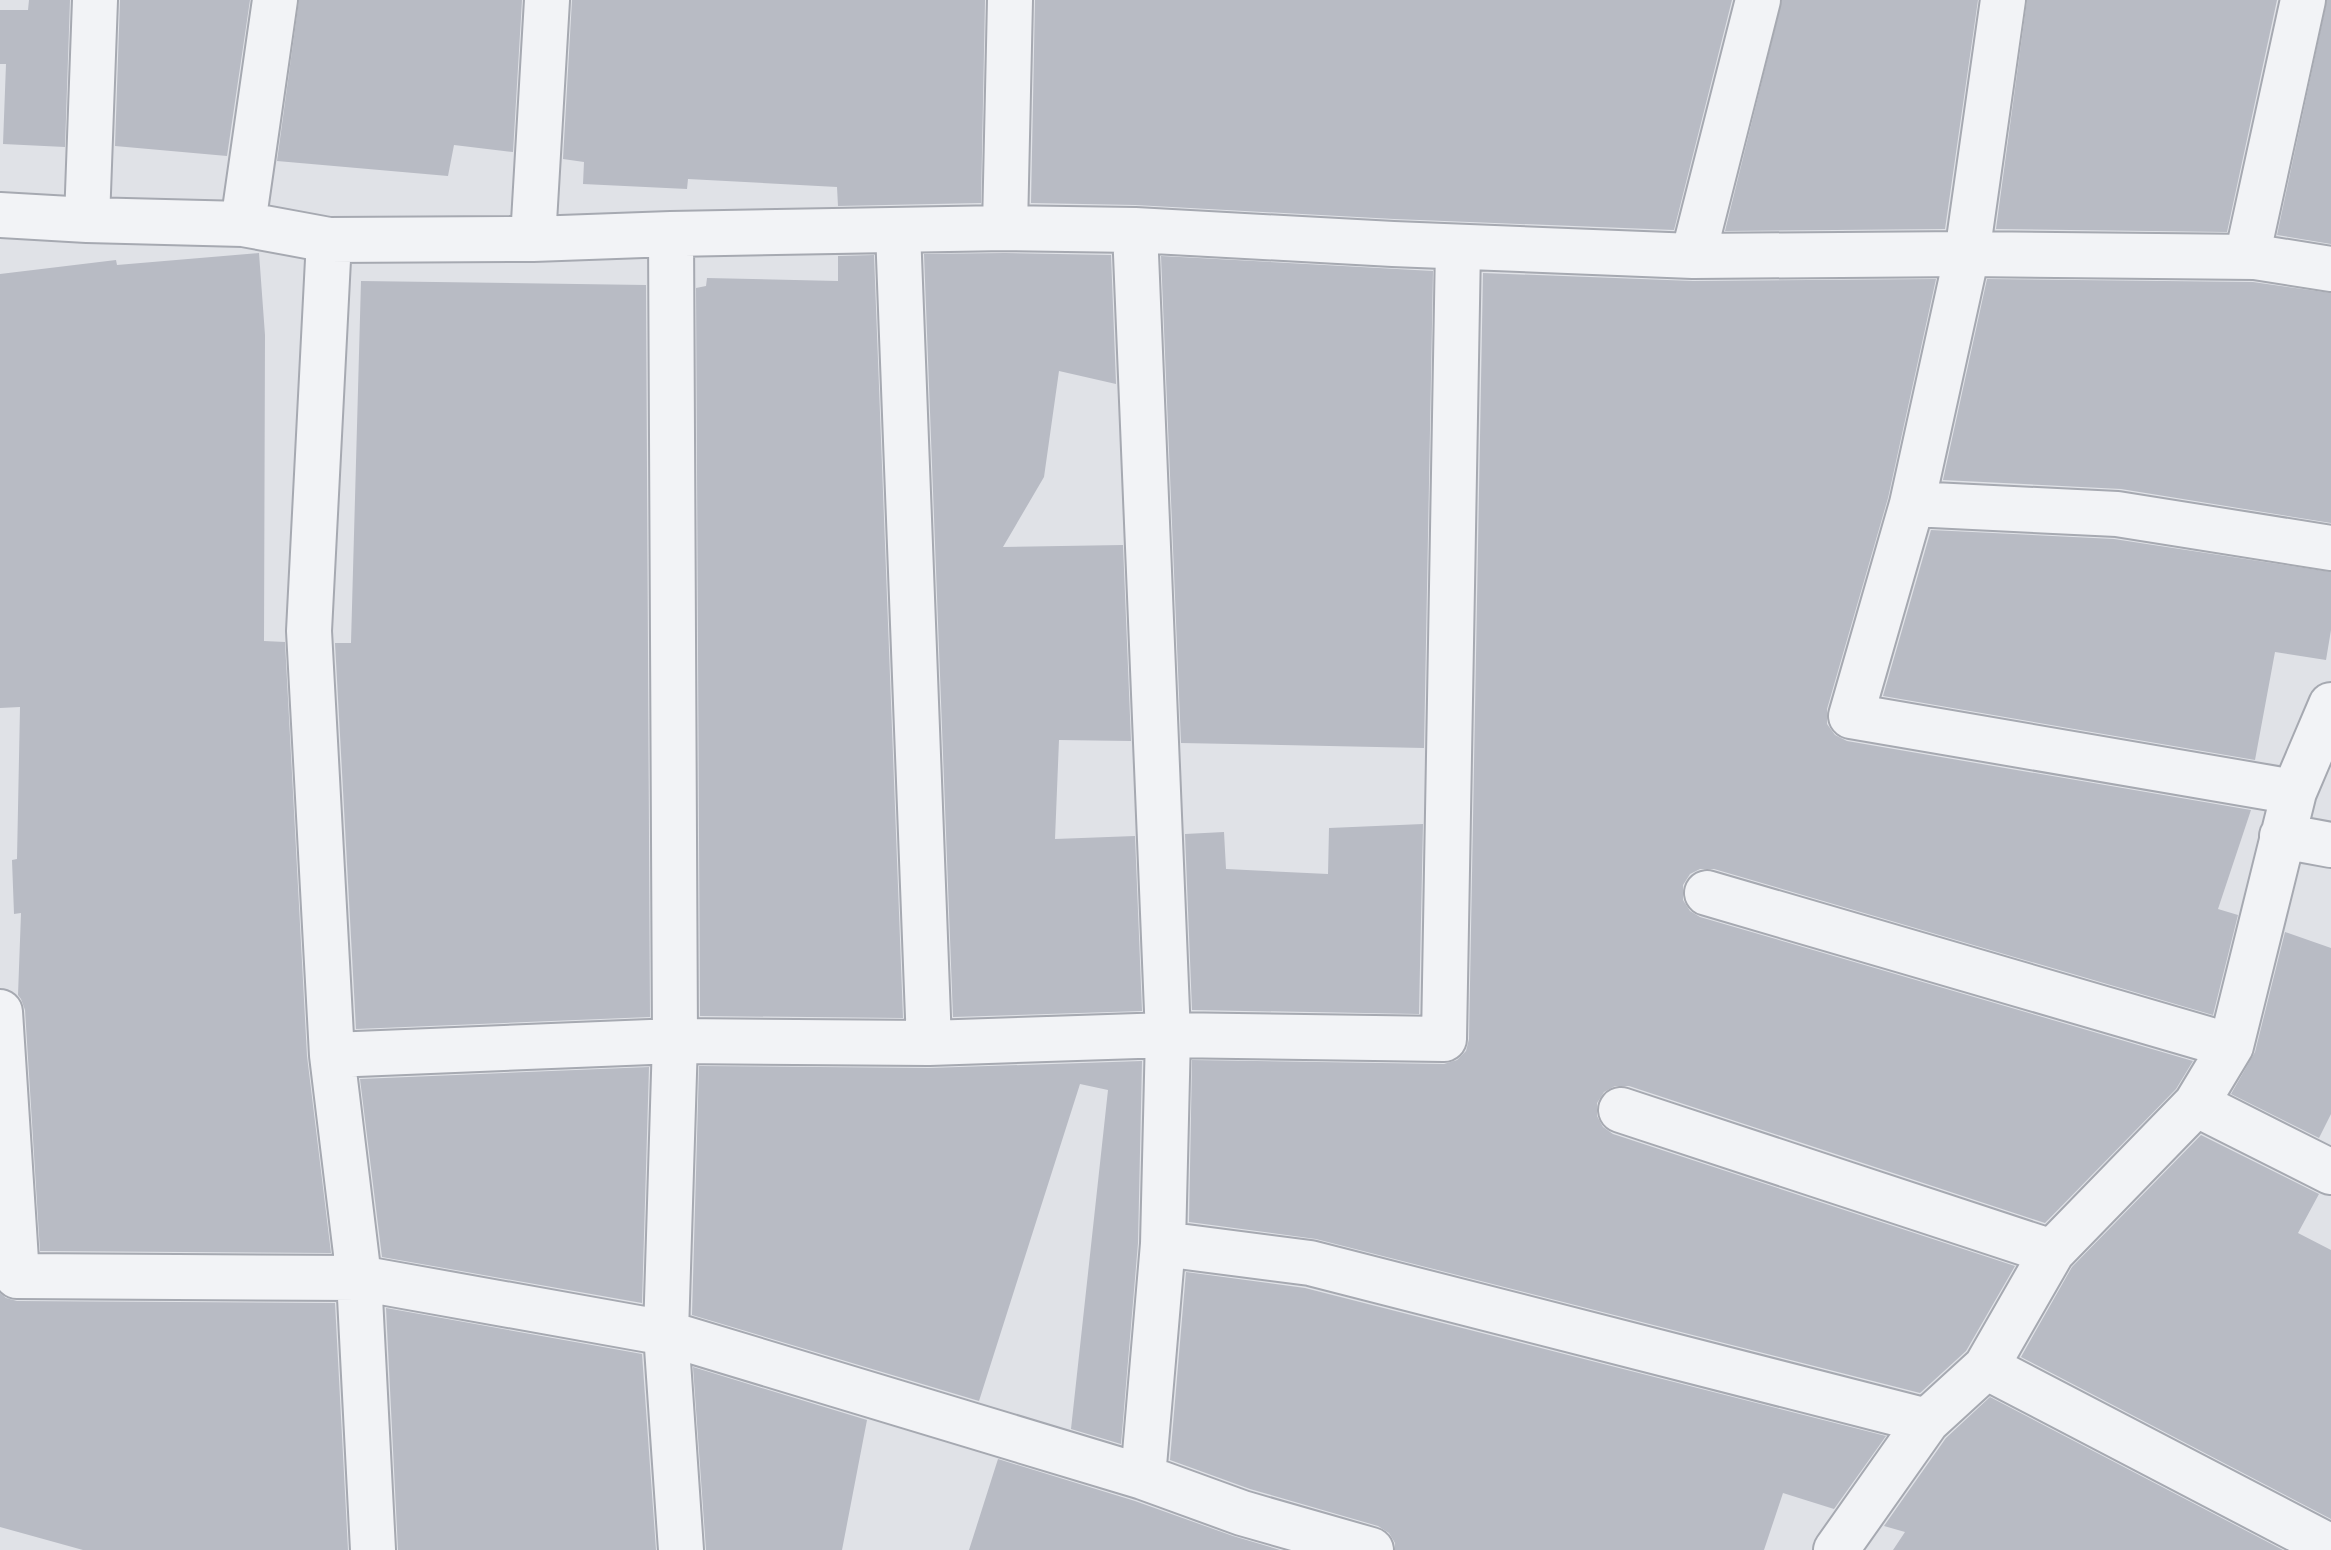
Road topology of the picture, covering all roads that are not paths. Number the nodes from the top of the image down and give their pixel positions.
1 (95, 0) edge
2 (275, 0) edge
3 (547, 0) edge
4 (1010, 0) edge
5 (1758, 0) edge
6 (2003, 0) edge
7 (2303, 0) edge
8 (0, 215) edge
9 (87, 220) junction
10 (243, 224) junction
11 (1005, 228) junction
12 (1135, 230) junction
13 (898, 231) junction
14 (671, 234) junction
15 (533, 239) junction
16 (329, 240) junction
17 (1458, 247) junction
18 (1967, 254) junction
19 (1693, 256) junction
20 (2247, 257) junction
21 (2331, 269) edge
22 (1912, 504) junction
23 (2331, 548) edge
24 (2331, 705) edge
25 (2294, 792) junction
26 (2282, 836) junction
27 (2331, 845) edge
28 (1707, 893) dead end
29 (0, 1012) edge
30 (1168, 1035) junction
31 (675, 1041) junction
32 (929, 1043) junction
33 (2231, 1046) junction
34 (332, 1055) junction
35 (2196, 1104) junction
36 (1621, 1110) dead end
37 (2331, 1172) edge
38 (1163, 1244) junction
39 (2052, 1252) junction
40 (9, 1276) edge
41 (359, 1278) junction
42 (666, 1333) junction
43 (1986, 1367) junction
44 (1927, 1421) junction
45 (1143, 1477) junction
46 (2331, 1547) edge
47 (373, 1550) edge
48 (681, 1550) edge
49 (1371, 1550) edge
50 (1836, 1550) edge

1 - 9 street
2 - 10 street
3 - 15 street
4 - 11 street
5 - 19 street
6 - 18 street
7 - 20 street
8 - 9 street
9 - 10 street
10 - 16 street
11 - 12 street
11 - 13 street
12 - 17 street
12 - 30 street
13 - 14 street
13 - 32 street
14 - 15 street
14 - 31 street
15 - 16 street
16 - 34 street
17 - 19 street
17 - 30 street
18 - 19 street
18 - 20 street
18 - 22 street
20 - 21 street
22 - 23 street
22 - 25 street
24 - 25 street
25 - 26 street
26 - 27 street
26 - 33 street
28 - 33 street
29 - 40 street
30 - 32 street
30 - 38 street
31 - 32 street
31 - 34 street
31 - 42 street
33 - 35 street
34 - 41 street
35 - 37 street
35 - 39 street
36 - 39 street
38 - 44 street
38 - 45 street
39 - 43 street
40 - 41 street
41 - 42 street
41 - 47 street
42 - 45 street
42 - 48 street
43 - 44 street
43 - 46 street
44 - 50 street
45 - 49 street

